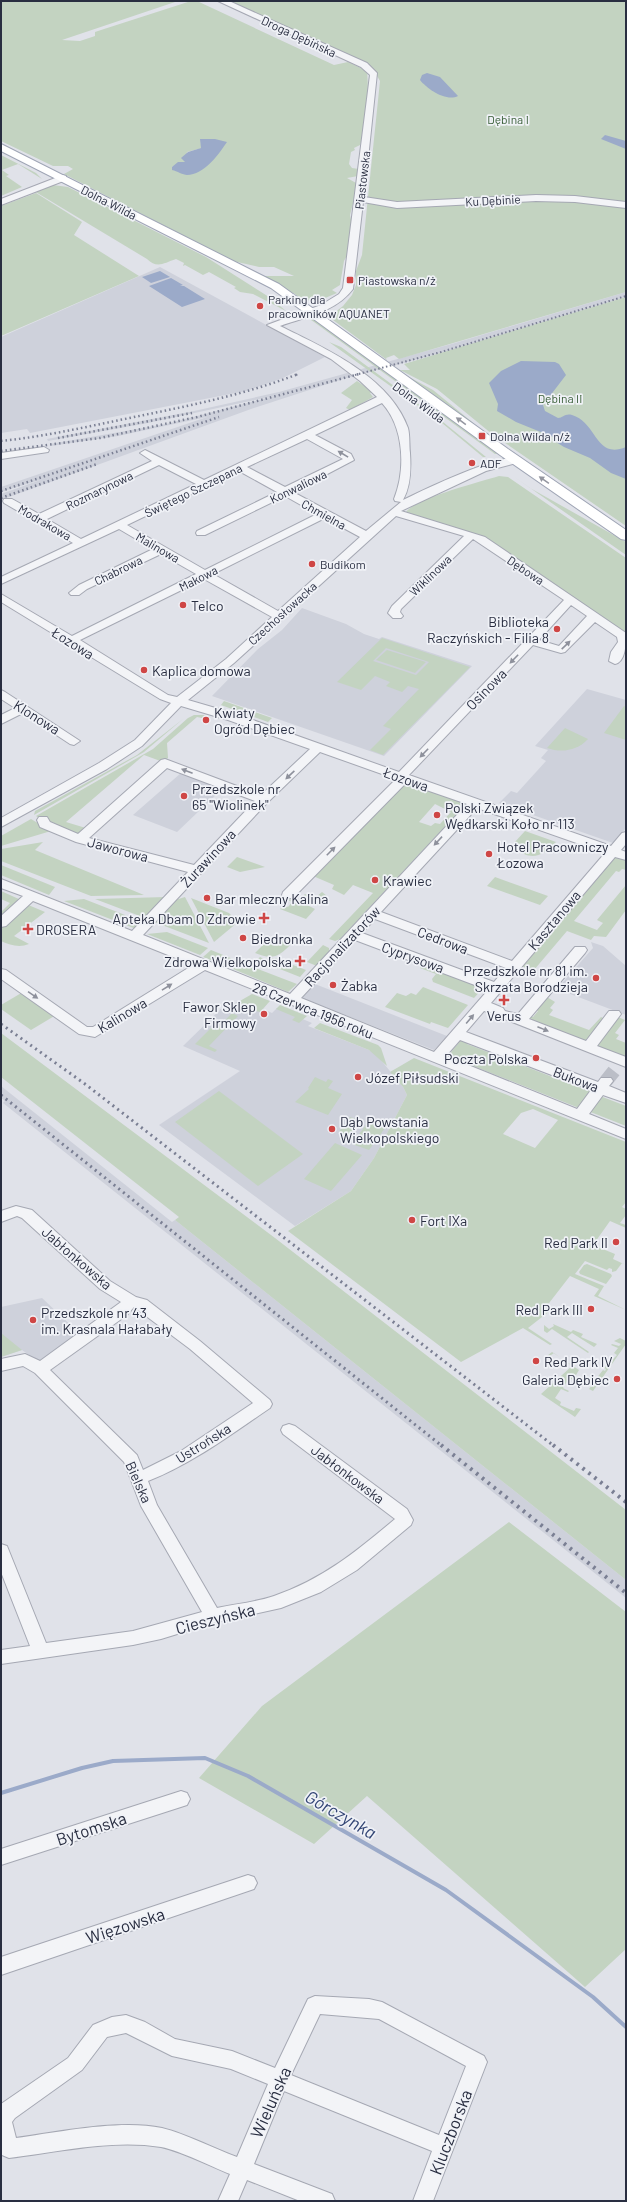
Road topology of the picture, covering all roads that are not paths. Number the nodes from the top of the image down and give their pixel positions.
1 (222, 1) edge
2 (373, 74) joint
3 (1, 147) edge
4 (60, 177) junction
5 (359, 199) junction
6 (1, 202) edge
7 (626, 205) edge
8 (306, 312) junction
9 (384, 398) junction
10 (307, 434) junction
11 (44, 450) dead end
12 (145, 453) dead end
13 (1, 456) edge
14 (159, 460) junction
15 (509, 463) junction
16 (239, 467) junction
17 (204, 484) junction
18 (284, 492) junction
19 (399, 499) dead end
20 (8, 501) dead end
21 (394, 512) junction
22 (325, 514) junction
23 (38, 519) junction
24 (120, 525) junction
25 (201, 533) dead end
26 (471, 534) junction
27 (367, 536) junction
28 (626, 536) edge
29 (626, 540) edge
30 (81, 543) junction
31 (162, 549) junction
32 (205, 574) junction
33 (1, 581) edge
34 (75, 593) dead end
35 (3, 600) edge
36 (570, 600) junction
37 (280, 616) junction
38 (397, 616) dead end
39 (594, 616) junction
40 (70, 641) junction
41 (531, 641) junction
42 (615, 661) dead end
43 (1, 694) edge
44 (186, 701) junction
45 (23, 709) junction
46 (1, 720) edge
47 (74, 741) dead end
48 (318, 748) junction
49 (402, 778) junction
50 (263, 800) junction
51 (475, 803) junction
52 (43, 820) dead end
53 (1, 823) edge
54 (626, 836) edge
55 (80, 839) junction
56 (612, 851) junction
57 (626, 856) edge
58 (197, 870) junction
59 (1, 883) edge
60 (288, 895) dead end
61 (32, 896) junction
62 (372, 913) junction
63 (1, 923) edge
64 (352, 934) junction
65 (134, 937) junction
66 (580, 950) dead end
67 (203, 965) junction
68 (515, 967) junction
69 (1, 973) edge
70 (496, 988) junction
71 (291, 1001) junction
72 (482, 1005) junction
73 (614, 1014) dead end
74 (520, 1020) junction
75 (458, 1034) junction
76 (588, 1047) junction
77 (436, 1059) junction
78 (614, 1072) edge
79 (626, 1098) edge
80 (579, 1116) junction
81 (626, 1134) edge
82 (1, 1217) edge
83 (131, 1301) junction
84 (1, 1366) edge
85 (40, 1369) junction
86 (264, 1404) joint
87 (289, 1430) dead end
88 (139, 1478) junction
89 (405, 1520) joint
90 (1, 1550) edge
91 (213, 1616) junction
92 (40, 1651) junction
93 (1, 1657) edge
94 (181, 1799) dead end
95 (1, 1857) edge
96 (248, 1884) dead end
97 (1, 1966) edge
98 (315, 2004) joint
99 (280, 2078) junction
100 (445, 2146) junction
101 (242, 2169) junction
102 (228, 2201) edge
103 (325, 2201) edge
104 (423, 2201) edge

1 - 2 street, Droga Dębińska
2 - 5 street, Piastowska
3 - 4 main road, Dolna Wilda
4 - 6 street
4 - 8 main road, Dolna Wilda
5 - 7 street, Ku Dębinie
5 - 8 street, Piastowska
8 - 9 street, Piastowska
8 - 15 main road, Dolna Wilda
9 - 10 street, Świętego Szczepana
9 - 19 street
10 - 16 street, Świętego Szczepana
18 -> 10 street, Konwaliowa
11 - 13 street
12 - 14 street
14 - 17 street
14 - 23 street, Rozmarynowa
15 - 21 street, Czechosłowacka
28 -> 15 main road, Dolna Wilda
15 - 29 main road, Dolna Wilda
16 - 17 street, Świętego Szczepana
16 - 18 street, Chmielna
17 - 24 street, Świętego Szczepana
18 - 22 street, Chmielna
18 - 25 street, Konwaliowa
20 - 23 street, Modrakowa
21 - 26 street, Dębowa
21 - 27 street, Czechosłowacka
22 - 27 street, Chmielna
22 - 32 street, Makowa
23 - 30 street, Modrakowa
24 - 30 street, Świętego Szczepana
24 - 31 street, Malinowa
26 - 36 street, Dębowa
26 - 38 street, Wiklinowa
27 - 37 street, Czechosłowacka
30 - 33 street, Świętego Szczepana
31 - 32 street, Malinowa
31 - 34 street, Chabrowa
32 - 37 street, Malinowa
32 - 40 street, Makowa
35 - 40 street, Łozowa
36 - 39 street, Dębowa
36 - 41 street, Osinowa
37 - 44 street, Czechosłowacka
41 -> 39 street
39 - 42 street, Dębowa
40 - 44 street, Łozowa
41 -> 49 street, Osinowa
43 - 45 street, Klonowa
44 - 48 street, Łozowa
44 - 53 street, Czechosłowacka
45 - 46 street
45 - 47 street, Klonowa
48 - 49 street, Łozowa
48 -> 50 street, Żurawinowa
49 - 51 street, Łozowa
60 -> 49 street
50 -> 55 street
50 - 58 street, Żurawinowa
51 - 56 street, Łozowa
51 -> 62 street, Racjonalizatorów
52 - 55 street, Jaworowa
54 - 56 street, Kasztanowa
55 - 58 street, Jaworowa
56 - 57 street, Łozowa
56 - 68 street, Kasztanowa
58 - 65 street, Żurawinowa
59 - 61 street, 28 Czerwca 1956 roku
61 - 63 street
61 - 65 street, 28 Czerwca 1956 roku
62 - 64 street, Racjonalizatorów
62 - 68 street, Cedrowa
64 - 70 street, Cyprysowa
64 - 71 street, Racjonalizatorów
65 - 67 street, 28 Czerwca 1956 roku
66 - 74 street
69 -> 67 street, Kalinowa
67 - 71 street, 28 Czerwca 1956 roku
68 - 70 street, Kasztanowa
70 - 72 street, Kasztanowa
71 - 77 street, 28 Czerwca 1956 roku
72 - 74 street, Bukowa
75 -> 72 street, Kasztanowa
73 - 76 street
74 -> 76 street, Bukowa
75 - 77 street, Kasztanowa
75 - 78 street, Bukowa
76 - 78 street, Bukowa
77 - 80 street, 28 Czerwca 1956 roku
78 - 79 street, Bukowa
78 - 80 street
80 - 81 street, 28 Czerwca 1956 roku
82 - 83 street, Jabłonkowska
83 - 85 street
83 - 86 street, Jabłonkowska
84 - 85 street, Bielska
85 - 88 street, Bielska
86 - 88 street, Ustrońska
87 - 89 street, Jabłonkowska
88 - 91 street, Bielska
89 - 91 street, Cieszyńska
90 - 92 street
91 - 92 street, Cieszyńska
92 - 93 street, Cieszyńska
94 - 95 street, Bytomska
96 - 97 street, Więzowska
98 - 99 street, Wieluńska
98 - 100 street, Kluczborska
99 - 100 street
99 - 101 street, Wieluńska
99 - 101 street
100 - 104 street, Kluczborska
101 - 102 street, Wieluńska
101 - 103 street

